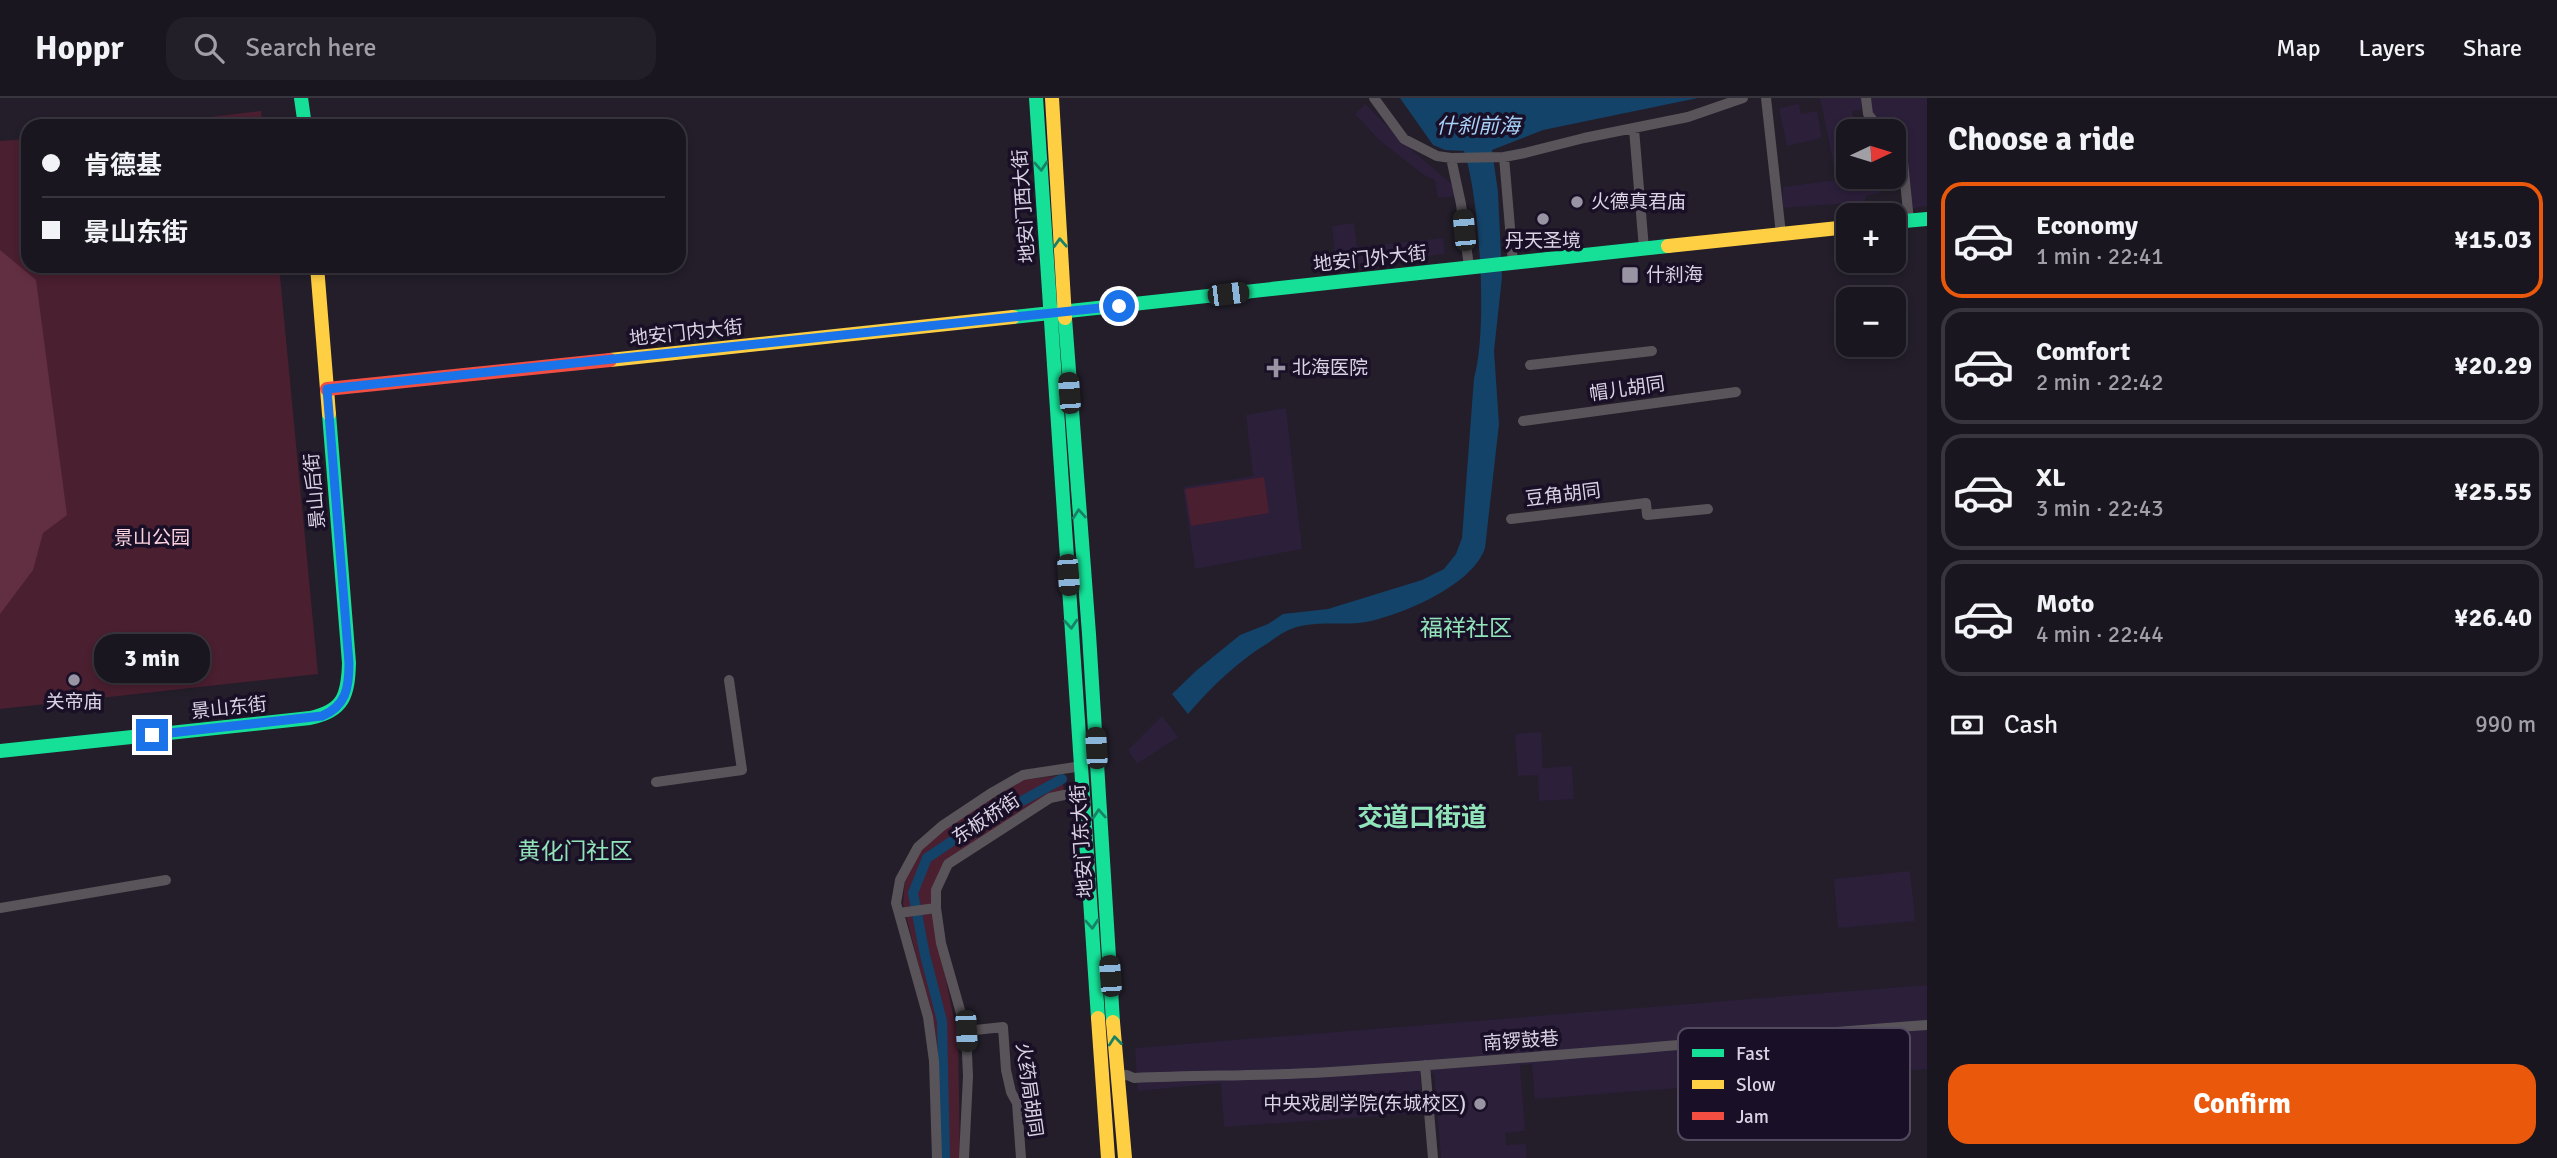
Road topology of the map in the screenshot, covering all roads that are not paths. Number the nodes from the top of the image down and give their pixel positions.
1 (301, 98) edge
2 (1036, 98) edge
3 (1052, 98) edge
4 (1374, 98) edge
5 (1743, 98) edge
6 (1766, 98) edge
7 (1866, 98) edge
8 (304, 119) edge
9 (1872, 119) edge
10 (1634, 128) junction
11 (1504, 157) junction
12 (1451, 158) junction
13 (1906, 189) edge
14 (1927, 219) edge
15 (1906, 221) edge
16 (1909, 221) junction
17 (1836, 228) edge
18 (1781, 234) junction
19 (1644, 249) junction
20 (1513, 263) junction
21 (1469, 267) junction
22 (318, 273) edge
23 (1057, 311) junction
24 (1652, 351) dead end
25 (1530, 365) dead end
26 (327, 389) junction
27 (1736, 392) dead end
28 (1523, 421) dead end
29 (1708, 509) dead end
30 (1511, 519) dead end
31 (729, 680) dead end
32 (335, 709) joint
33 (0, 751) edge
34 (1082, 766) junction
35 (656, 782) dead end
36 (1083, 794) junction
37 (166, 880) dead end
38 (0, 908) edge
39 (936, 908) junction
40 (899, 913) junction
41 (1927, 1025) edge
42 (1888, 1028) edge
43 (966, 1031) junction
44 (1678, 1044) edge
45 (1424, 1065) junction
46 (1118, 1076) junction
47 (937, 1158) edge
48 (964, 1158) edge
49 (1021, 1158) edge
50 (1108, 1158) edge
51 (1125, 1158) edge
52 (1433, 1158) edge

1 - 8 main road
2 -> 23 main road, 地安门西大街
23 -> 3 main road, 地安门西大街
4 - 12 street
5 - 10 street
6 - 18 street
7 - 9 street
10 - 11 street
10 - 19 street
11 - 12 street
11 - 20 street
12 - 21 street
13 - 16 street
14 - 16 main road
15 - 16 main road
17 - 18 main road, 地安门外大街
18 - 19 main road, 地安门外大街
19 - 20 main road, 地安门外大街
20 - 21 main road, 地安门外大街
21 - 23 main road, 地安门外大街
22 - 26 main road, 景山后街
23 - 26 main road, 地安门内大街
23 -> 34 main road, 地安门东大街
46 -> 23 main road, 地安门东大街
24 - 25 street
26 - 32 main road, 景山后街
27 - 28 street, 帽儿胡同
29 - 30 street, 豆角胡同
31 - 35 street
32 - 33 main road, 景山东街
34 - 36 main road, 地安门东大街
34 - 40 street
36 - 39 street, 东板桥街
36 -> 50 main road, 地安门东大街
37 - 38 street
39 - 40 street
39 - 43 street
40 - 47 street
41 - 42 street, 南锣鼓巷
43 - 48 street
43 - 49 street, 火药局胡同
44 - 45 street, 南锣鼓巷
45 - 46 street, 南锣鼓巷
45 - 52 street
46 - 51 main road, 地安门东大街

